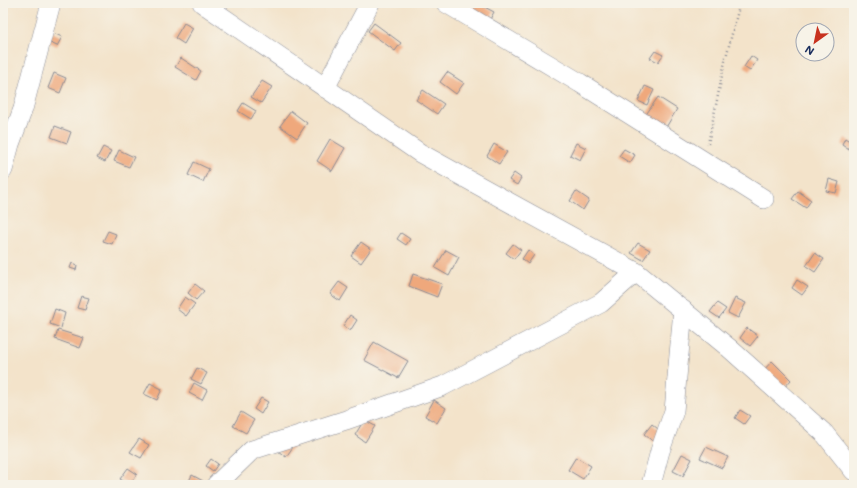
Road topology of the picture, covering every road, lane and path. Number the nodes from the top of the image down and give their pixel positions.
1 (51, 3) edge
2 (202, 3) edge
3 (370, 3) edge
4 (446, 3) edge
5 (740, 3) edge
6 (324, 88) junction
7 (705, 162) junction
8 (3, 170) edge
9 (764, 199) dead end
10 (636, 272) junction
11 (683, 310) junction
12 (854, 471) edge
13 (216, 485) edge
14 (651, 485) edge

1 - 8 street
2 - 6 street
3 - 6 street
4 - 7 street
5 - 7 path
6 - 10 street
7 - 9 street
10 - 11 street
10 - 13 street
11 - 12 street
11 - 14 street

